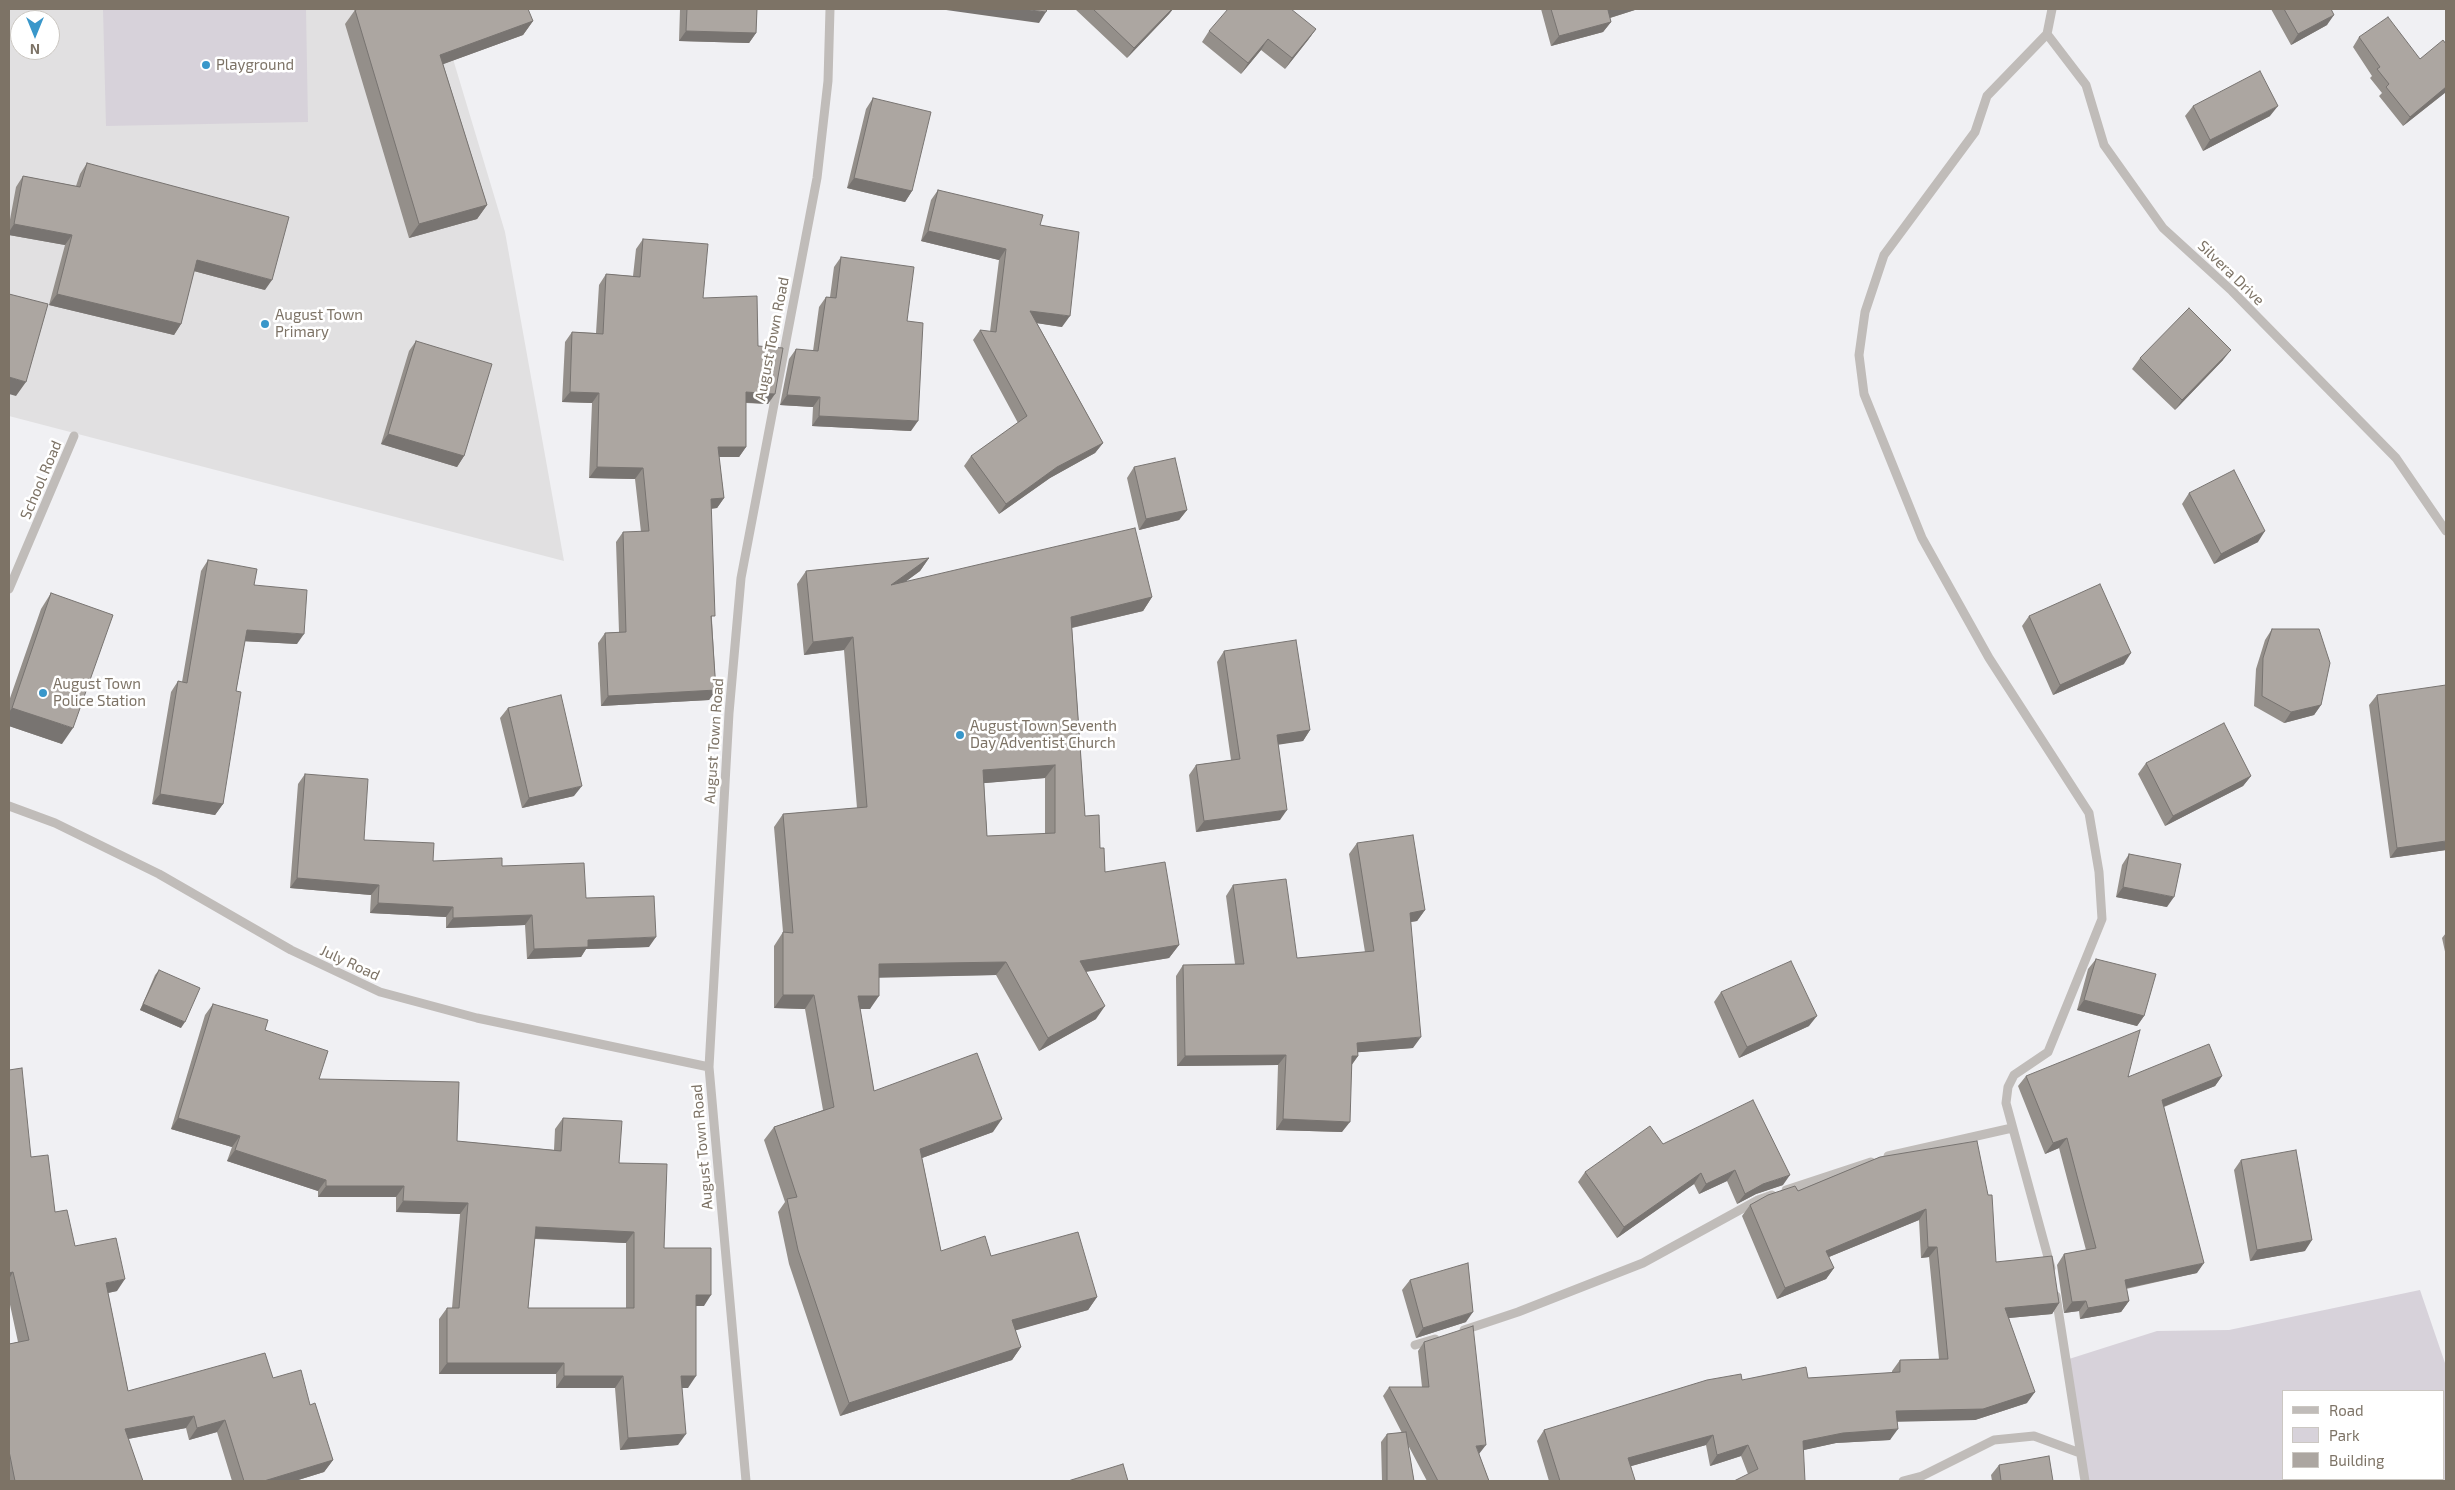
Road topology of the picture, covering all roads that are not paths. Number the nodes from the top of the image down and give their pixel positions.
1 (830, 9) edge
2 (2052, 9) edge
3 (2047, 34) junction
4 (74, 436) dead end
5 (2446, 531) edge
6 (9, 589) edge
7 (9, 806) edge
8 (709, 1067) junction
9 (2012, 1128) junction
10 (1452, 1333) edge
11 (1443, 1336) edge
12 (1415, 1346) dead end
13 (2080, 1453) junction
14 (746, 1481) edge
15 (1903, 1481) edge
16 (2085, 1481) edge

1 - 8 street, August Town Road
2 - 3 street
3 - 5 street, Silvera Drive
3 - 9 street
4 - 6 street, School Road
7 - 8 street, July Road
8 - 14 street, August Town Road
9 - 10 street
9 - 13 street
11 - 12 street
13 - 15 street
13 - 16 street

